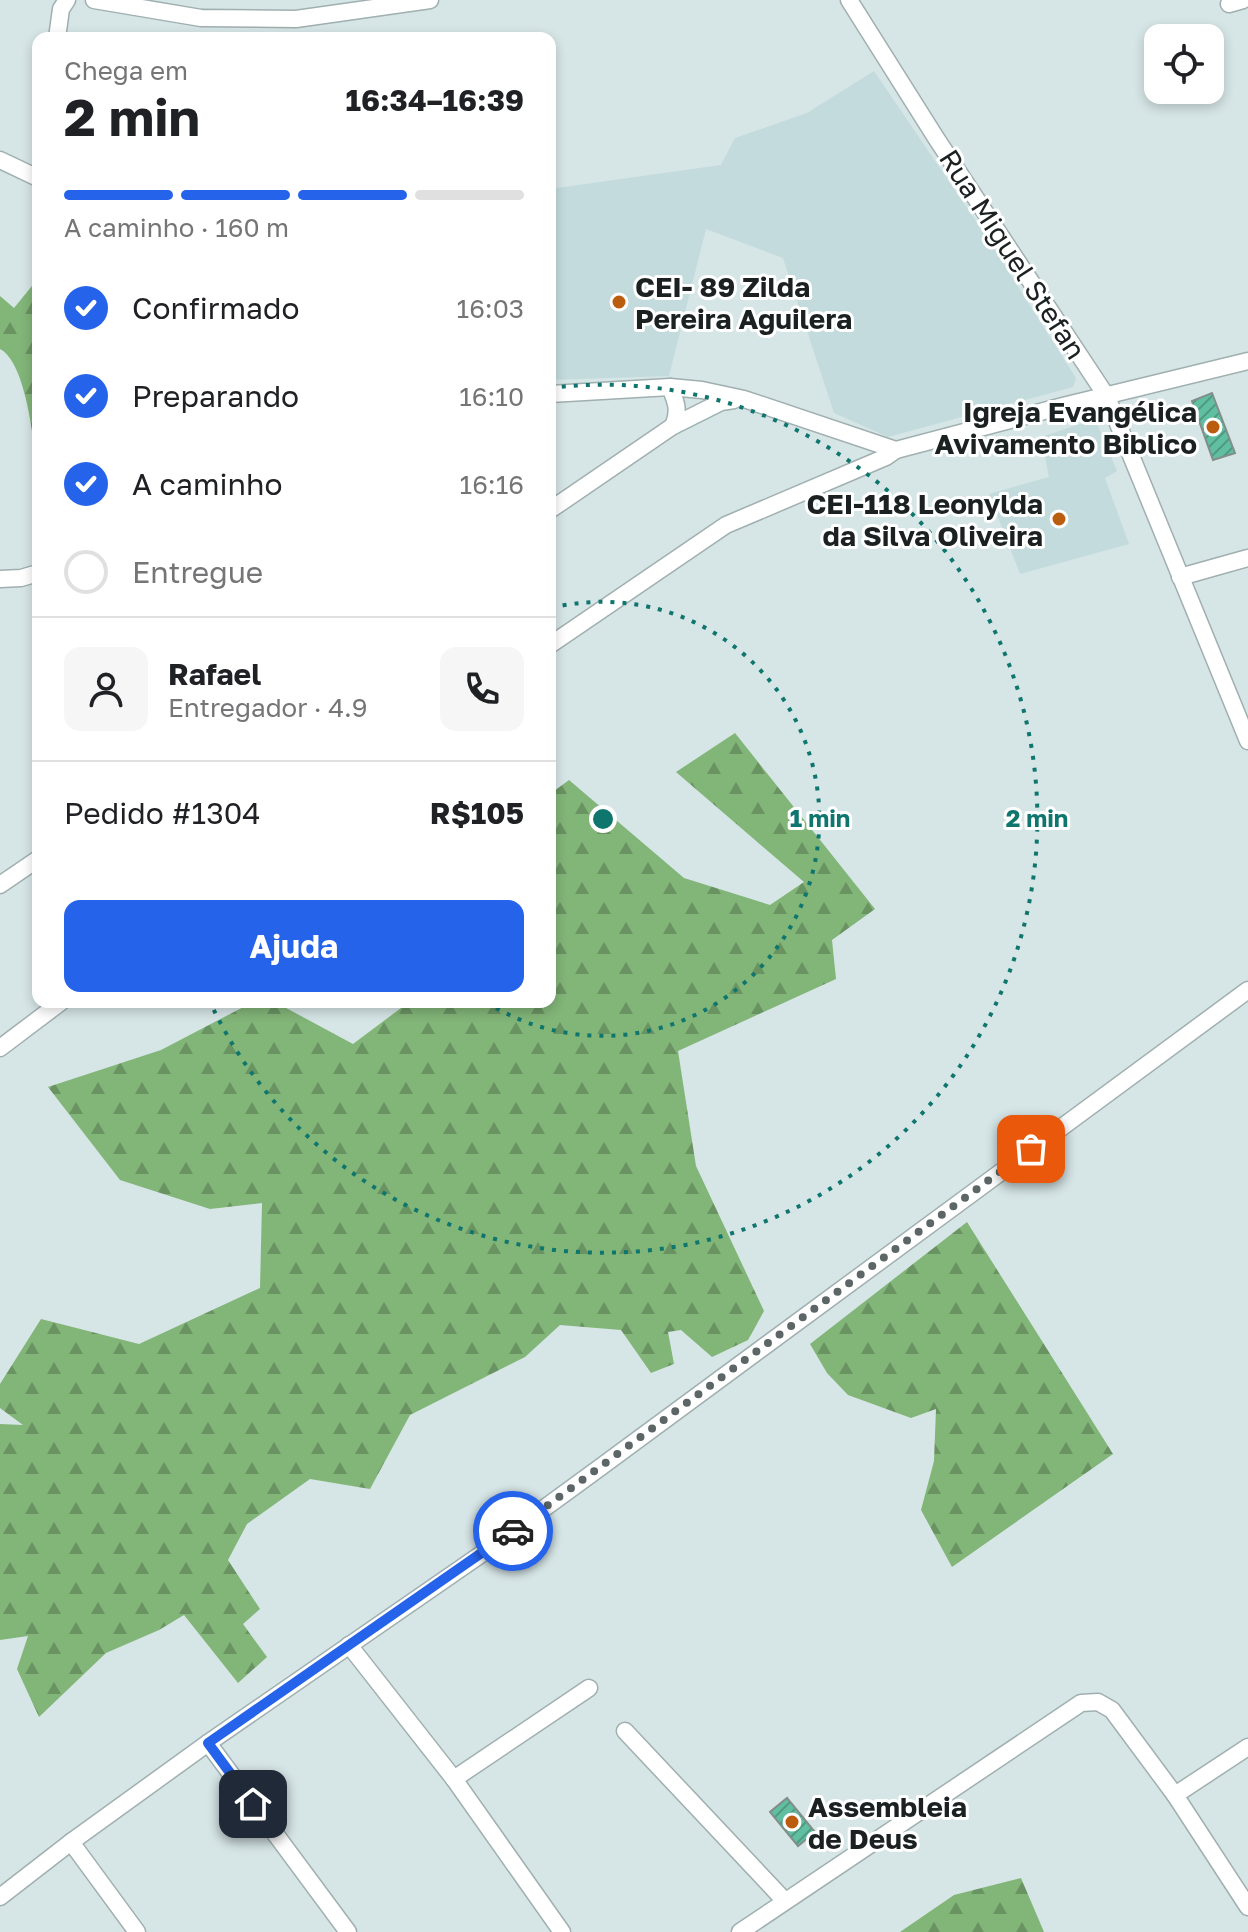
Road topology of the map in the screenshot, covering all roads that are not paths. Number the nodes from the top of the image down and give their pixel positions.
1 (66, 0) edge
2 (94, 0) edge
3 (430, 0) edge
4 (849, 0) edge
5 (116, 2) edge
6 (58, 32) edge
7 (0, 160) edge
8 (32, 174) edge
9 (1248, 361) edge
10 (670, 387) junction
11 (556, 394) edge
12 (1107, 397) junction
13 (744, 399) junction
14 (673, 426) junction
15 (896, 450) junction
16 (556, 506) edge
17 (1248, 558) edge
18 (32, 575) edge
19 (1180, 577) junction
20 (2, 579) edge
21 (32, 584) edge
22 (556, 641) edge
23 (1248, 741) edge
24 (32, 863) edge
25 (0, 885) edge
26 (1248, 990) edge
27 (53, 1008) edge
28 (0, 1048) edge
29 (349, 1645) junction
30 (589, 1688) dead end
31 (625, 1731) dead end
32 (208, 1743) junction
33 (1248, 1747) edge
34 (454, 1779) junction
35 (1175, 1795) junction
36 (71, 1842) junction
37 (0, 1897) edge
38 (785, 1901) junction
39 (1248, 1907) edge
40 (137, 1932) edge
41 (348, 1932) edge
42 (562, 1932) edge
43 (740, 1932) edge

1 - 6 street
2 - 5 street
3 - 5 street
4 - 12 street, Rua Miguel Stefan
7 - 8 street
9 - 12 street
10 - 11 street
10 - 13 street
10 - 14 street
12 - 15 street
12 - 19 street, Rua Miguel Stefan
13 - 14 street
13 - 15 street
14 - 16 street
15 - 22 street
17 - 19 street
18 - 20 street
19 - 23 street, Rua Miguel Stefan
20 - 21 street
24 - 25 street
26 - 29 street
27 - 28 street
29 - 32 street
29 - 34 street
30 - 34 street
31 - 38 street
32 - 36 street
32 - 41 street
33 - 35 street
34 - 42 street
35 - 38 street
35 - 39 street
36 - 37 street
36 - 40 street
38 - 43 street

